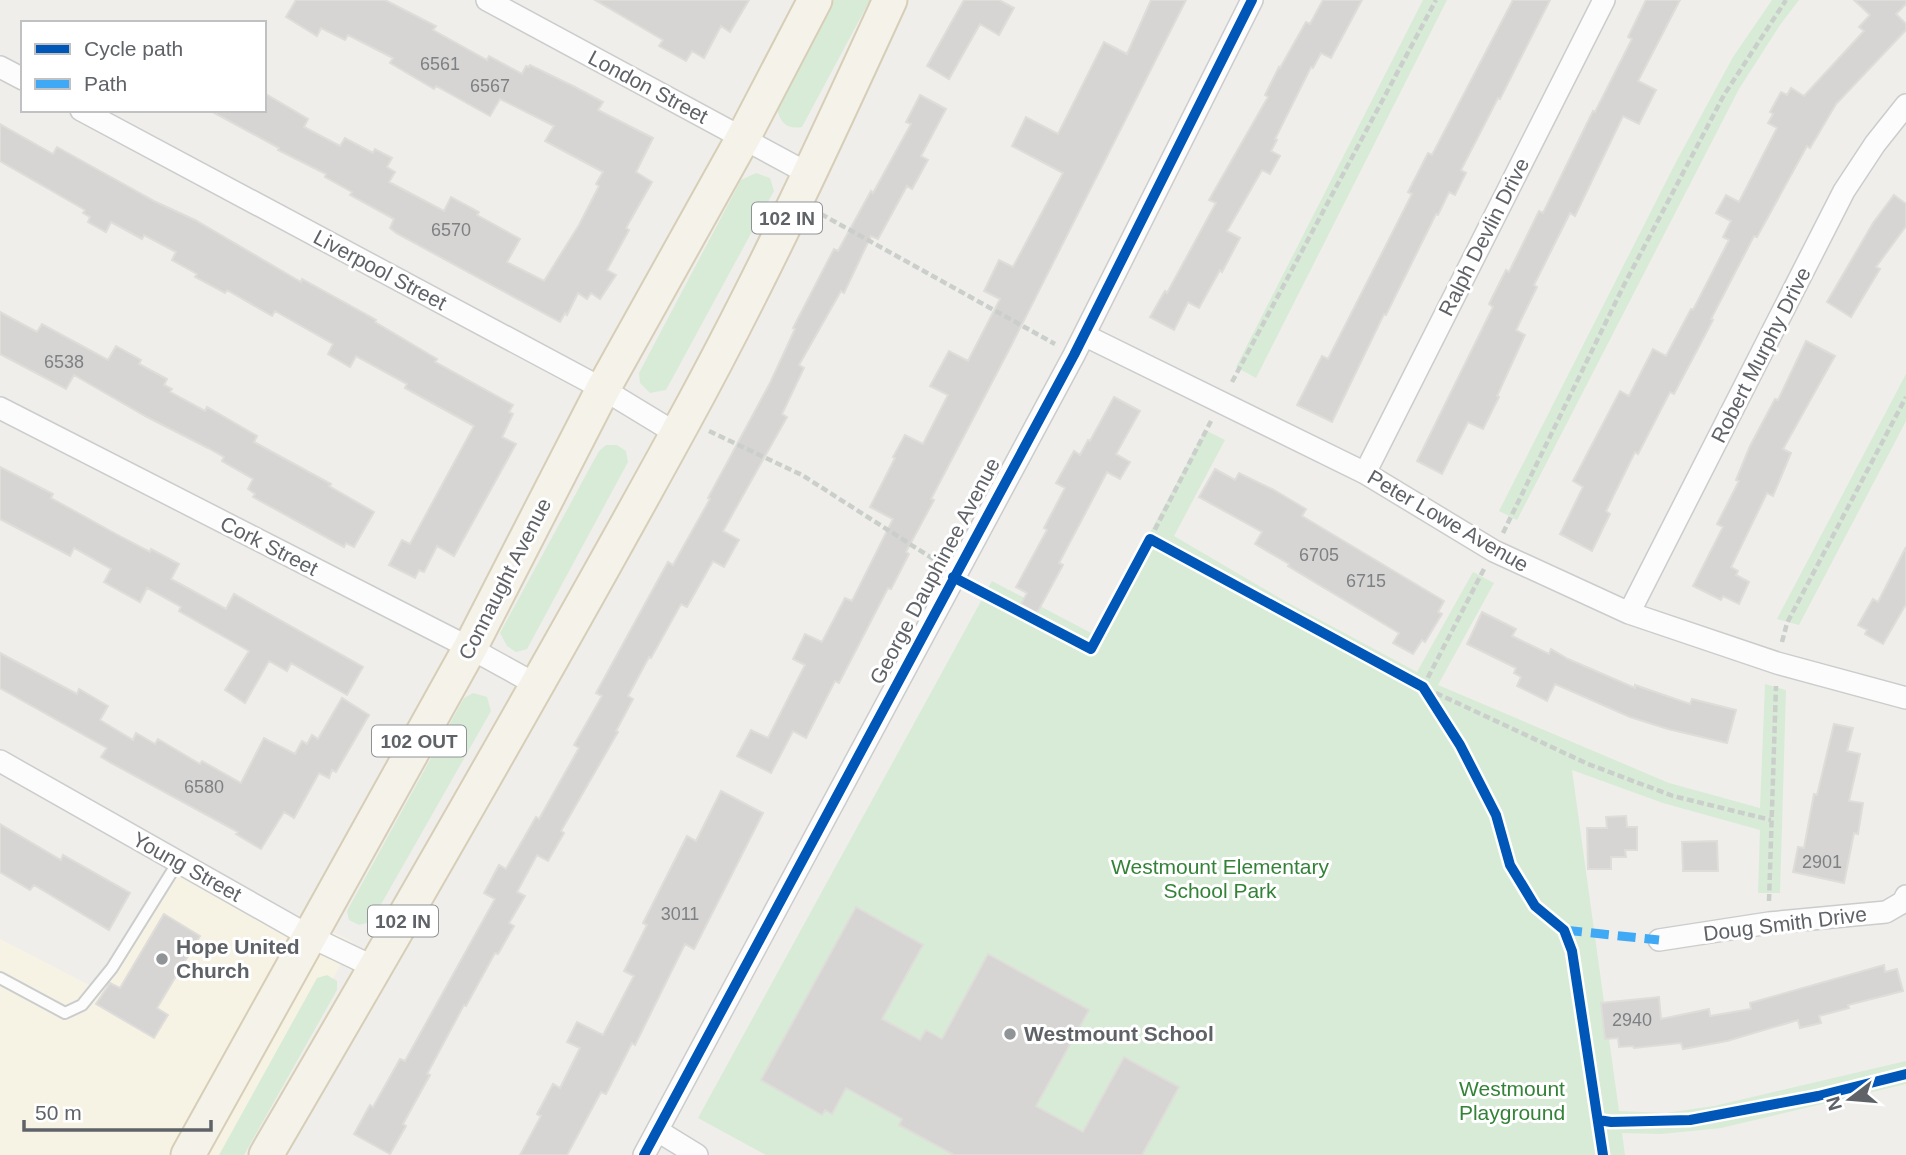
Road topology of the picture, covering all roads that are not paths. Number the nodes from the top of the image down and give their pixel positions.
1 (487, 0) edge
2 (815, 0) edge
3 (890, 0) edge
4 (1252, 0) edge
5 (1604, 0) edge
6 (0, 67) edge
7 (21, 78) edge
8 (1906, 105) edge
9 (85, 112) edge
10 (743, 138) junction
11 (803, 187) junction
12 (1084, 335) junction
13 (603, 389) junction
14 (0, 408) edge
15 (690, 431) junction
16 (1365, 473) junction
17 (1629, 613) junction
18 (470, 648) junction
19 (537, 685) junction
20 (1906, 698) edge
21 (0, 761) edge
22 (178, 862) junction
23 (1906, 896) edge
24 (311, 937) junction
25 (1658, 940) dead end
26 (376, 968) junction
27 (0, 978) edge
28 (658, 1131) junction
29 (188, 1155) edge
30 (266, 1155) edge
31 (644, 1155) edge
32 (698, 1155) edge

1 - 10 street, London Street
2 - 10 main road, Connaught Avenue / 102 OUT
3 - 11 main road, 102 IN
4 - 12 street, George Dauphinee Avenue
5 - 16 street, Ralph Devlin Drive
6 - 7 street
8 - 17 street, Robert Murphy Drive
9 - 13 street, Liverpool Street
10 - 11 street, London Street
10 - 13 main road, Connaught Avenue / 102 OUT
11 - 15 main road, 102 IN
12 - 16 street, Peter Lowe Avenue
12 - 28 street, George Dauphinee Avenue
13 - 15 street, Liverpool Street
13 - 18 main road, Connaught Avenue / 102 OUT
14 - 18 street, Cork Street
15 - 19 main road, 102 IN
16 - 17 street, Peter Lowe Avenue
17 - 20 street, Peter Lowe Avenue
18 - 19 street, Cork Street
18 - 24 main road, Connaught Avenue / 102 OUT
19 - 26 main road, 102 IN
21 - 22 street, Young Street
22 - 24 street, Young Street
22 - 27 lane
23 - 25 street, Doug Smith Drive
24 - 26 street, Young Street
24 - 29 main road, Connaught Avenue / 102 OUT
26 - 30 main road, 102 IN
28 - 31 street, George Dauphinee Avenue
28 - 32 street

